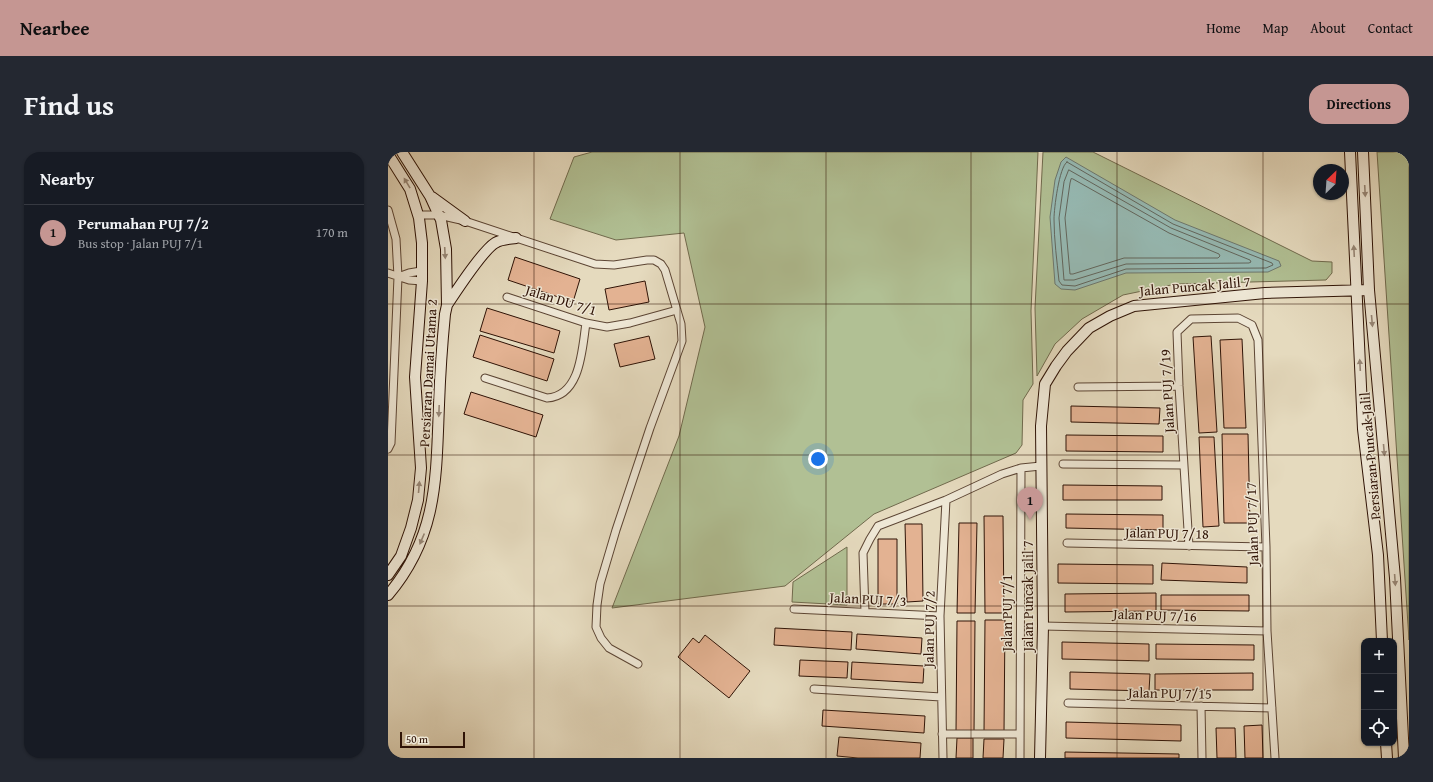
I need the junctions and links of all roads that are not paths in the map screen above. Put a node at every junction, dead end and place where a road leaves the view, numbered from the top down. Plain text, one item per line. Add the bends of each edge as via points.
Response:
1 (402, 152) edge
2 (1350, 152) edge
3 (1363, 152) edge
4 (388, 154) edge
5 (430, 196) junction
6 (388, 210) edge
7 (439, 215) junction
8 (419, 216) junction
9 (465, 221) junction
10 (516, 238) junction
11 (388, 273) edge
12 (421, 276) junction
13 (398, 277) junction
14 (1356, 290) junction
15 (1369, 290) junction
16 (507, 297) dead end
17 (447, 305) junction
18 (677, 310) junction
19 (586, 323) junction
20 (1258, 340) joint
21 (390, 368) edge
22 (485, 378) dead end
23 (1179, 386) junction
24 (1078, 387) dead end
25 (388, 448) edge
26 (1063, 464) dead end
27 (1183, 465) junction
28 (1041, 466) junction
29 (1021, 468) junction
30 (946, 500) junction
31 (1067, 543) dead end
32 (1189, 546) junction
33 (1266, 547) junction
34 (388, 575) edge
35 (388, 595) edge
36 (794, 609) dead end
37 (865, 612) junction
38 (940, 616) junction
39 (1043, 626) junction
40 (1267, 631) junction
41 (1382, 638) edge
42 (638, 664) dead end
43 (814, 689) dead end
44 (941, 697) junction
45 (1068, 703) dead end
46 (1201, 706) junction
47 (1272, 708) junction
48 (942, 734) junction
49 (1020, 734) junction
50 (1386, 746) edge
51 (943, 758) edge
52 (1020, 758) edge
53 (1040, 758) edge
54 (1202, 758) edge
55 (1275, 758) edge
56 (1387, 758) edge
57 (1404, 758) edge

1 - 5 street, Persiaran Damai Utama 2
14 -> 2 street, Persiaran Puncak Jalil
3 -> 15 street, Persiaran Puncak Jalil
8 -> 4 street, Persiaran Damai Utama 2 via 410,189
5 - 7 street, Persiaran Damai Utama 2
5 - 9 street
6 - 13 street via 396,238
7 - 8 street
7 - 9 street
7 -> 17 street, Persiaran Damai Utama 2 via 446,249
8 - 12 street, Persiaran Damai Utama 2 via 422,243
9 - 10 street
10 - 17 street via 495,243 486,251
10 - 18 street via 595,264 658,261 664,270
11 - 13 street
12 - 13 street via 409,280
34 -> 12 street, Persiaran Damai Utama 2 via 401,556 418,500 421,468 415,377
13 - 21 street
14 - 15 street, Jalan Puncak Jalil 7
14 - 28 street, Jalan Puncak Jalil 7 via 1265,293 1134,306 1110,316 1089,328 1067,350 1046,384 1041,426
41 -> 14 street, Persiaran Puncak Jalil via 1378,555 1363,429
15 -> 57 street, Persiaran Puncak Jalil via 1395,578
16 - 19 street, Jalan DU 7/1
17 -> 35 street, Persiaran Damai Utama 2 via 440,379 437,460 431,511 405,573
18 - 19 street, Jalan DU 7/1 via 607,327
18 - 42 street via 682,341 616,530 600,584 597,605 596,627 601,638 609,648
19 - 22 street via 580,366 570,386 563,393 555,397 541,396
20 - 23 street, Jalan PUJ 7/19 via 1252,325 1238,318 1191,319 1177,332
20 - 33 street, Jalan PUJ 7/17
21 - 25 street
23 - 24 street
23 - 27 street, Jalan PUJ 7/19
26 - 27 street
27 - 32 street, Jalan PUJ 7/19
28 - 29 street
28 - 39 street, Jalan Puncak Jalil 7
29 - 30 street
29 - 49 street, Jalan PUJ 7/1
30 - 37 street via 878,526 863,552
30 - 38 street, Jalan PUJ 7/2
31 - 32 street, Jalan PUJ 7/18
32 - 33 street, Jalan PUJ 7/18
33 - 40 street, Jalan PUJ 7/17
36 - 37 street, Jalan PUJ 7/3
37 - 38 street, Jalan PUJ 7/3
38 - 44 street, Jalan PUJ 7/2
39 - 40 street, Jalan PUJ 7/16
39 - 53 street, Jalan Puncak Jalil 7
40 - 47 street, Jalan PUJ 7/17
43 - 44 street
44 - 48 street, Jalan PUJ 7/2
45 - 46 street, Jalan PUJ 7/15
46 - 47 street, Jalan PUJ 7/15
46 - 54 street
47 - 55 street, Jalan PUJ 7/17
48 - 49 street
48 - 51 street, Jalan PUJ 7/2
49 - 52 street, Jalan PUJ 7/1
50 - 56 street

